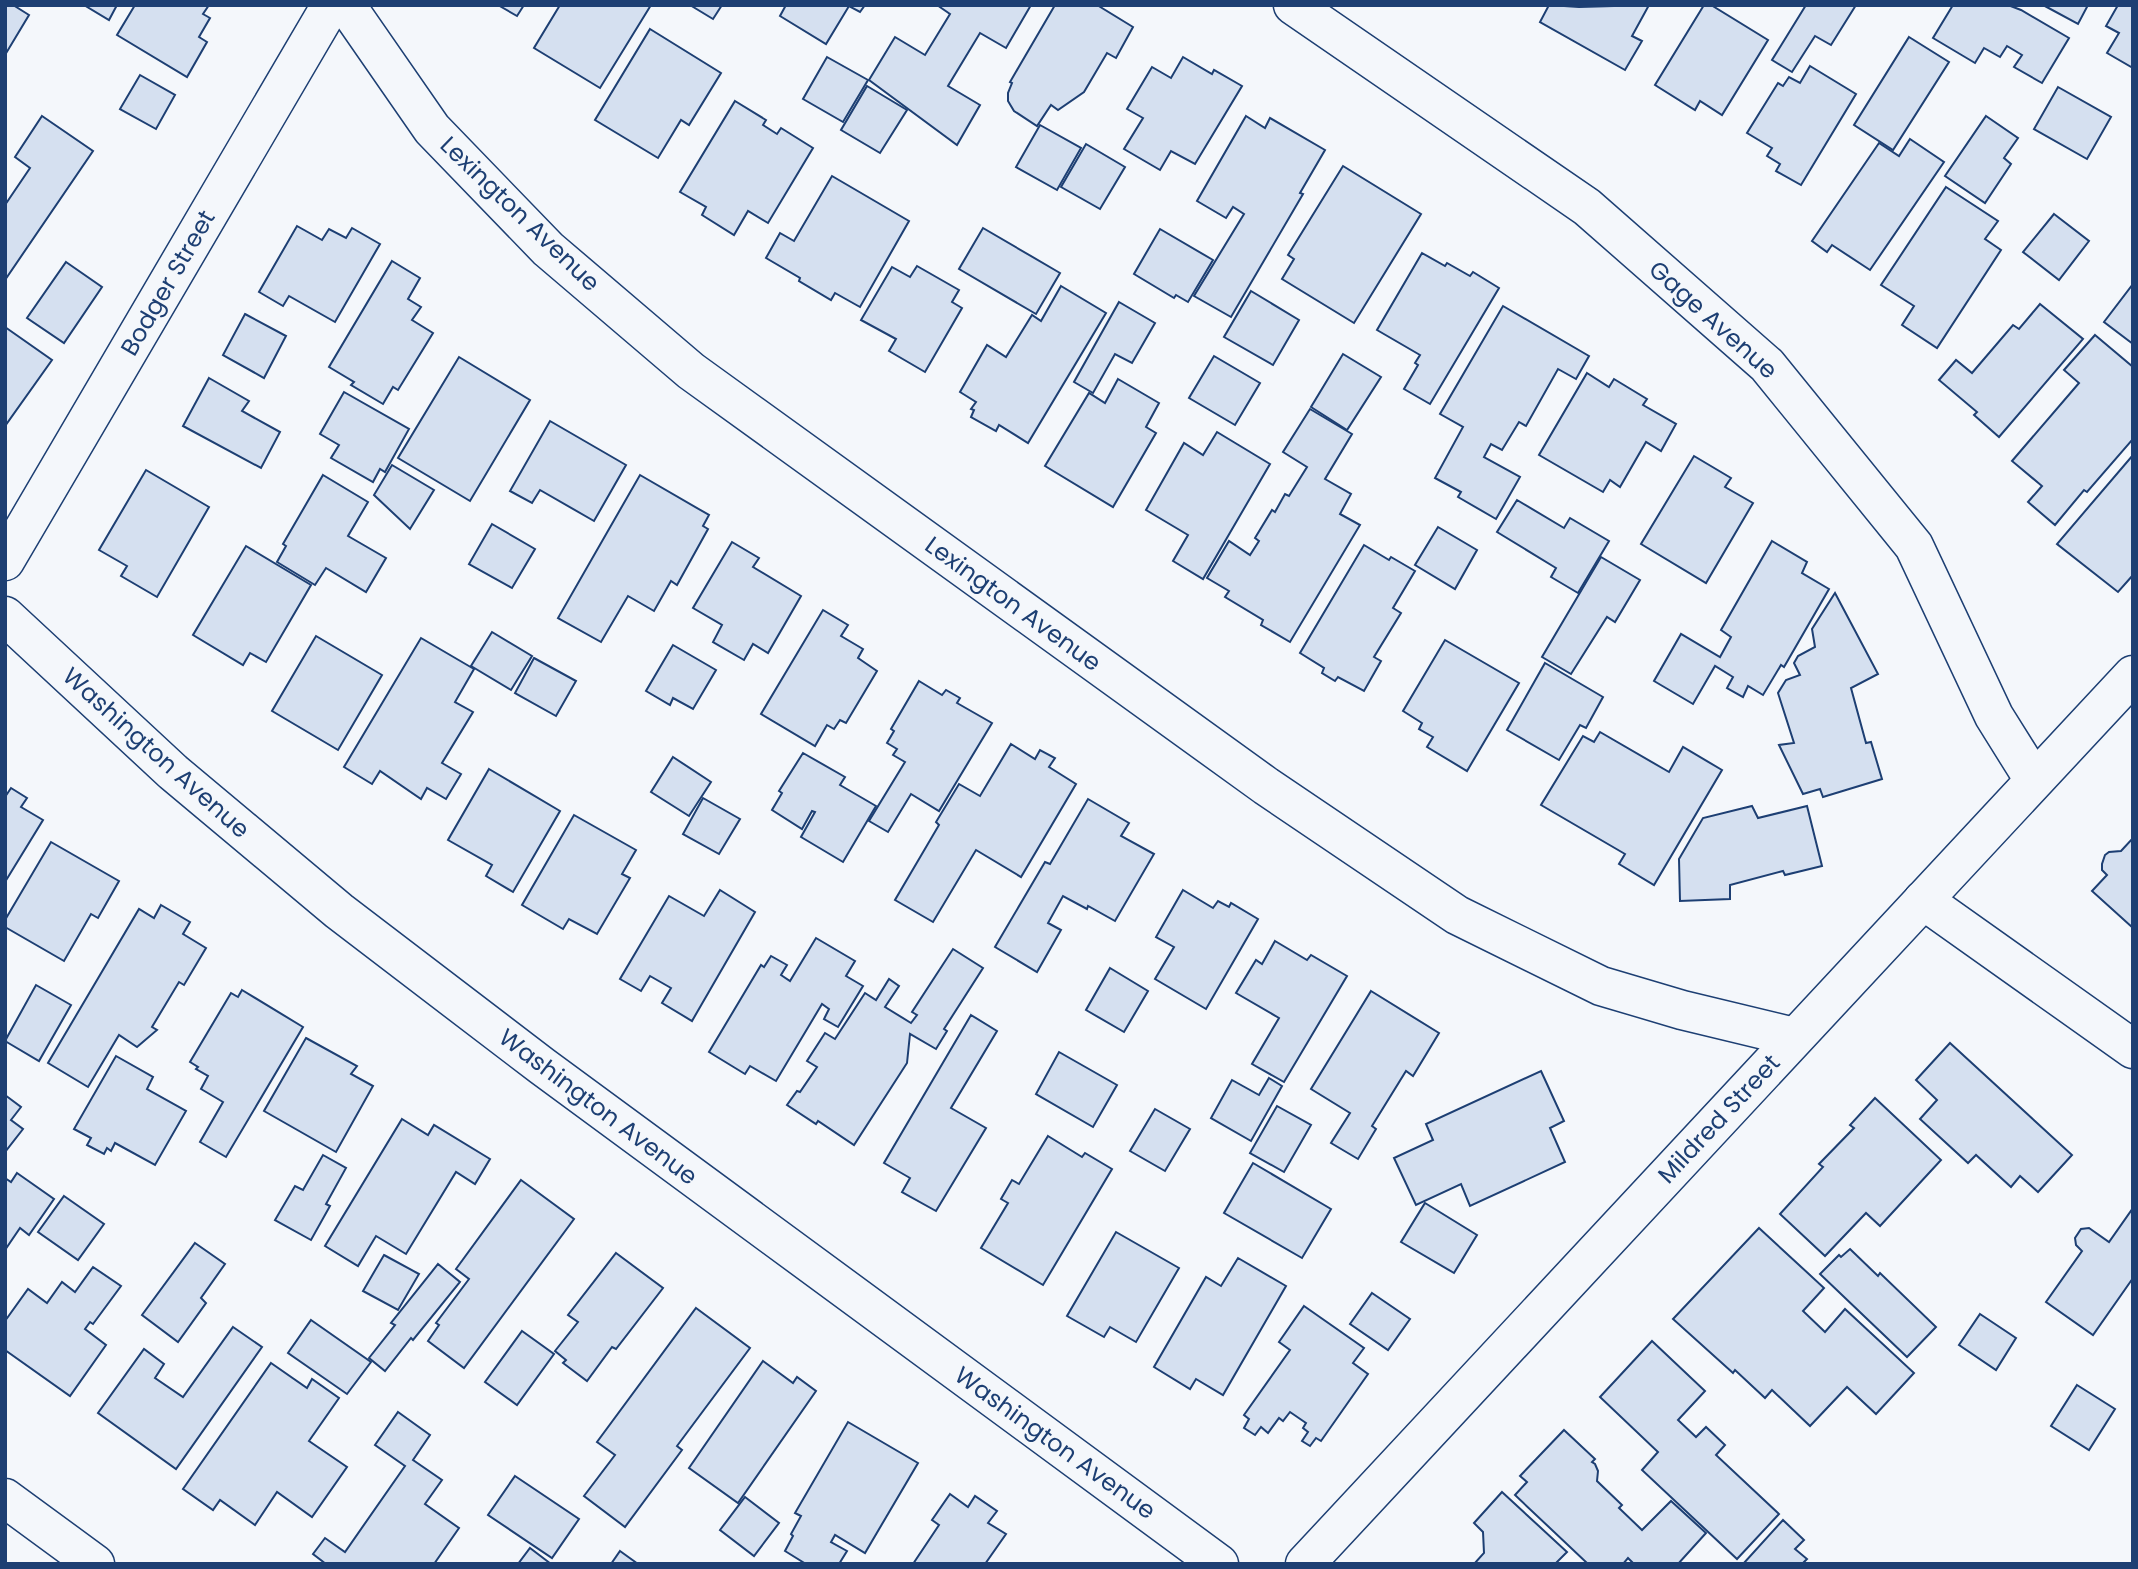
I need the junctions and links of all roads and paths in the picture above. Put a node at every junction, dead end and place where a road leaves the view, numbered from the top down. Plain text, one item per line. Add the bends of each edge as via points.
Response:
1 (331, 5) edge
2 (346, 5) edge
3 (1293, 5) edge
4 (5, 561) edge
5 (5, 616) edge
6 (2133, 675) edge
7 (2034, 780) junction
8 (1923, 900) junction
9 (1794, 1037) junction
10 (2133, 1049) edge
11 (5, 1498) edge
12 (95, 1564) edge
13 (1219, 1564) edge
14 (1305, 1564) edge

1 - 4 street, Bodger Street
2 - 9 street, Lexington Avenue via 432,129 548,249 660,345 1266,786 1457,915 1601,986
3 - 7 street, Gage Avenue via 1587,207 1767,365 1914,546 1994,716
5 - 13 street, Washington Avenue via 173,772 339,911 542,1066
6 - 7 street, Mildred Street
7 - 8 street, Mildred Street
8 - 9 street, Mildred Street
8 - 10 street
9 - 14 street, Mildred Street
11 - 12 street

